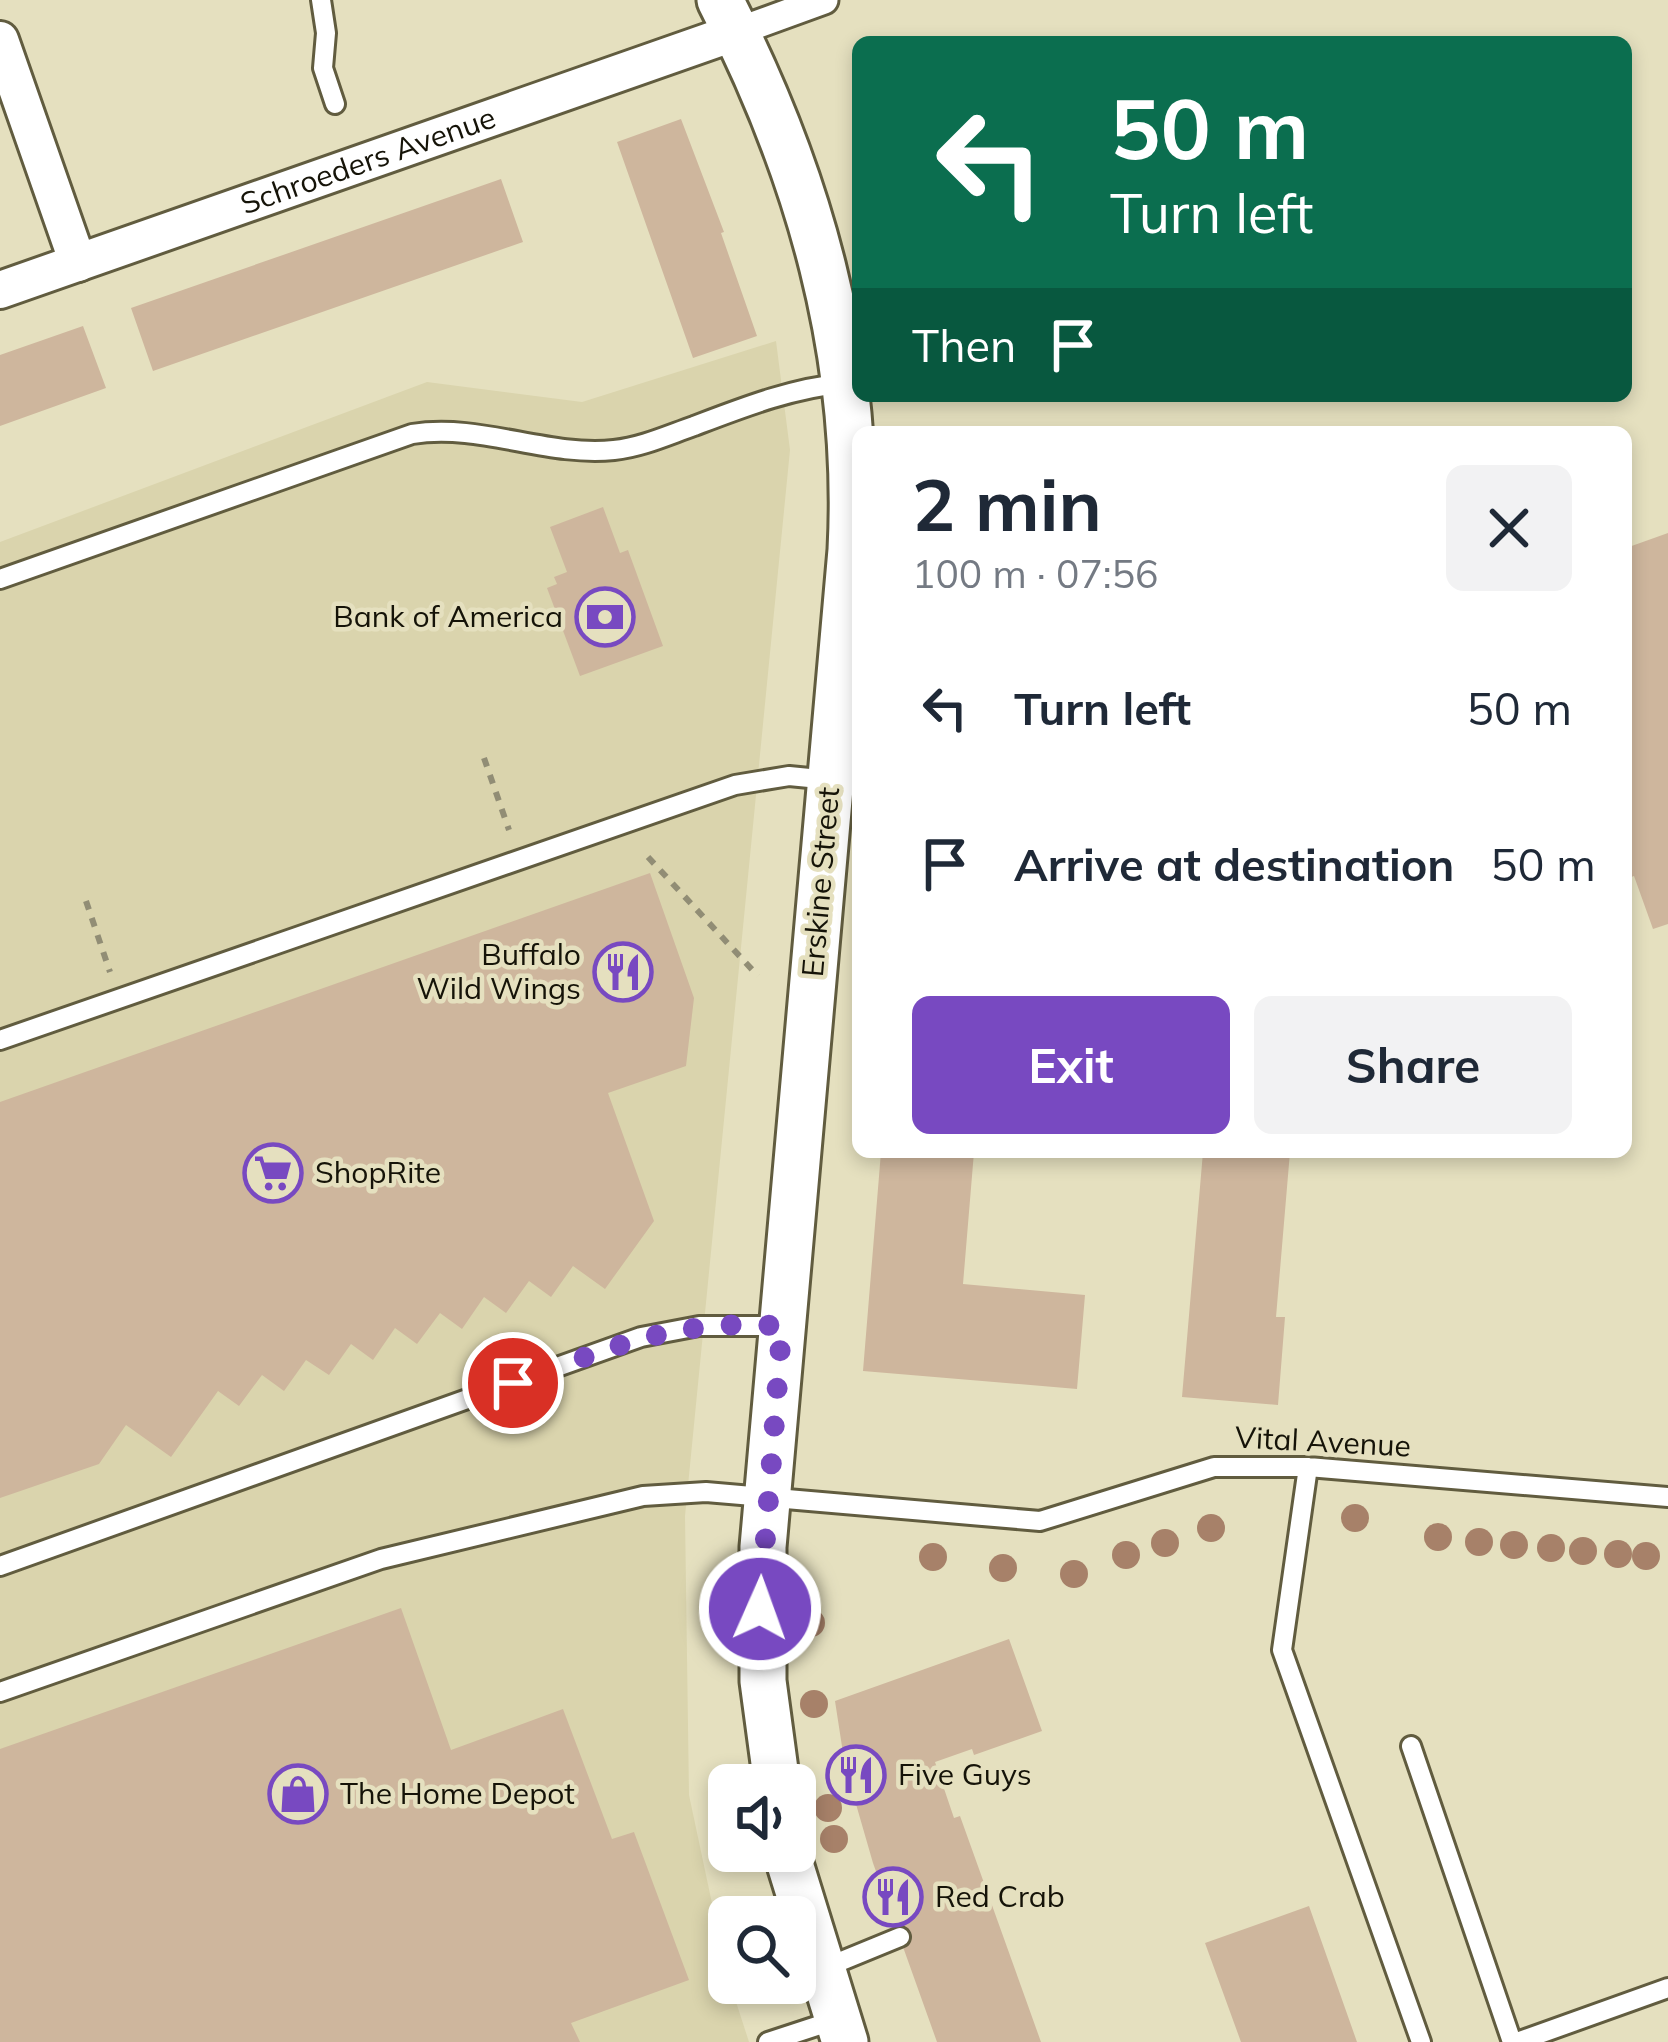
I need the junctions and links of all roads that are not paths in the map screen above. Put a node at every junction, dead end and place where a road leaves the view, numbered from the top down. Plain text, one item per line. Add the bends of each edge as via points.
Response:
1 (321, 0) edge
2 (824, 0) edge
3 (728, 16) edge
4 (0, 40) edge
5 (334, 104) dead end
6 (78, 263) junction
7 (0, 290) edge
8 (847, 382) junction
9 (852, 488) edge
10 (852, 521) edge
11 (0, 579) edge
12 (830, 780) junction
13 (0, 1040) edge
14 (782, 1326) junction
15 (1308, 1467) junction
16 (767, 1496) junction
17 (1668, 1497) edge
18 (0, 1566) edge
19 (0, 1692) edge
20 (1411, 1746) dead end
21 (775, 1764) edge
22 (793, 1872) edge
23 (900, 1937) dead end
24 (822, 1969) junction
25 (1668, 1988) edge
26 (841, 2031) edge
27 (768, 2042) edge
28 (1421, 2042) edge
29 (1515, 2042) edge

1 - 5 lane via 323,68
2 - 3 street
3 - 6 street, Schroeders Avenue
3 - 8 street, Erskine Street via 803,194
4 - 6 street
6 - 7 street, Schroeders Avenue
8 - 9 street, Erskine Street
8 - 11 lane via 788,392 613,450 450,430 412,434
10 - 12 street, Erskine Street
12 - 13 lane via 789,776 735,785
12 - 14 street, Erskine Street
14 - 16 street, Erskine Street
14 - 18 lane via 725,1324 641,1337
15 - 16 lane, Vital Avenue via 1214,1467 1040,1521
15 - 17 lane, Vital Avenue
15 - 28 lane via 1282,1650
16 - 19 lane, Vital Avenue via 628,1499 381,1559
16 - 21 street, Erskine Street via 762,1645
20 - 29 lane
22 - 24 street
23 - 24 lane
24 - 26 street
25 - 29 lane
26 - 27 lane

